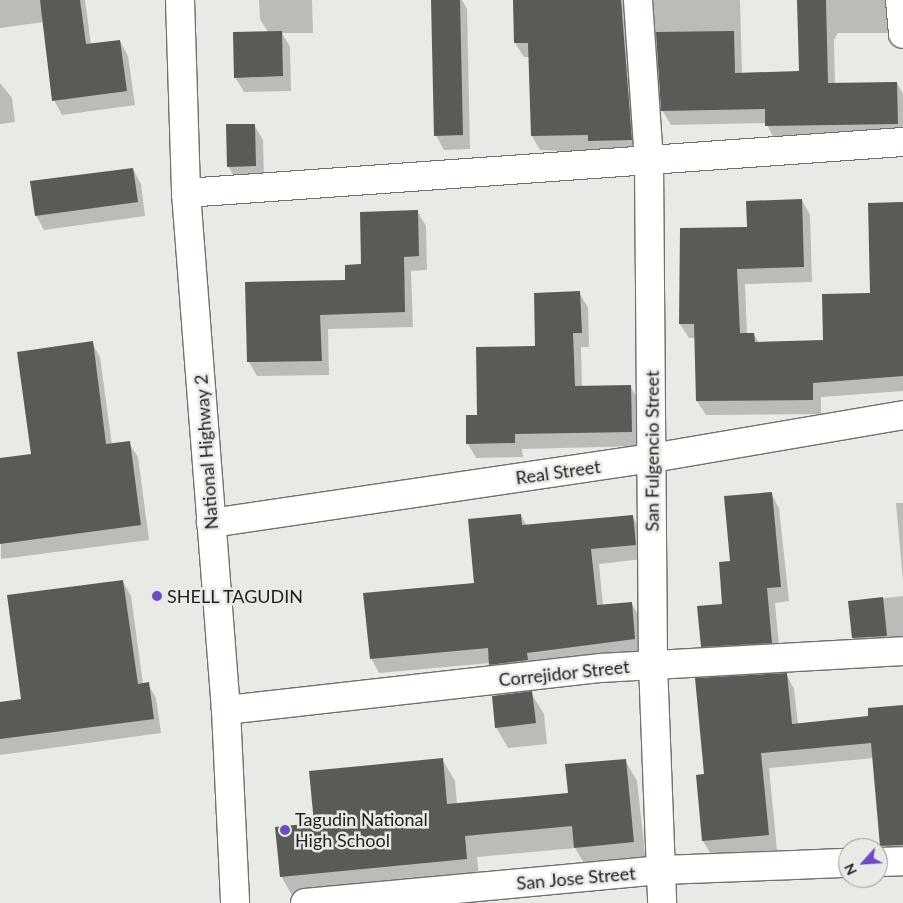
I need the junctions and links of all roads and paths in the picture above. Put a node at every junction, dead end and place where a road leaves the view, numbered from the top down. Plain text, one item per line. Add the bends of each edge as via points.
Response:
1 (180, 0) edge
2 (638, 0) edge
3 (900, 0) edge
4 (903, 34) edge
5 (903, 142) edge
6 (648, 162) junction
7 (186, 193) junction
8 (903, 415) edge
9 (652, 458) junction
10 (211, 523) junction
11 (903, 651) edge
12 (653, 664) junction
13 (226, 710) junction
14 (903, 861) edge
15 (888, 862) edge
16 (838, 863) edge
17 (662, 870) junction
18 (235, 903) edge
19 (305, 903) edge
20 (662, 903) edge

1 - 7 main road, National Highway 2
2 - 6 main road, San Fulgencio Street
3 - 4 main road
5 - 6 main road
6 - 7 main road
6 - 9 main road, San Fulgencio Street
7 - 10 main road, National Highway 2
8 - 9 main road, Real Street
9 - 10 main road, Real Street
9 - 12 main road, San Fulgencio Street
10 - 13 main road, National Highway 2
11 - 12 main road, Correjidor Street
12 - 13 main road, Correjidor Street
12 - 17 main road, San Fulgencio Street
13 - 18 main road, National Highway 2
14 - 15 main road
16 - 17 main road, San Jose Street
17 - 19 main road, San Jose Street
17 - 20 main road, San Fulgencio Street

